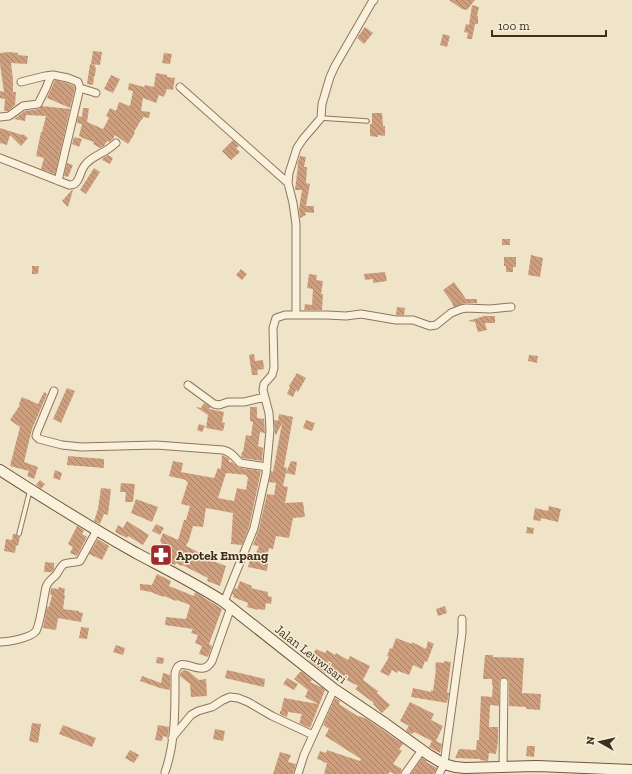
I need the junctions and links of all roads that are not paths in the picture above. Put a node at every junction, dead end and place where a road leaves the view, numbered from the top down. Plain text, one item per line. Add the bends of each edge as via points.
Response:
1 (374, 0) edge
2 (53, 75) junction
3 (20, 82) dead end
4 (180, 87) dead end
5 (80, 88) junction
6 (96, 93) dead end
7 (0, 117) edge
8 (321, 118) junction
9 (367, 121) dead end
10 (116, 144) dead end
11 (0, 158) edge
12 (58, 181) junction
13 (288, 183) junction
14 (510, 307) dead end
15 (296, 315) junction
16 (188, 385) dead end
17 (54, 391) dead end
18 (265, 397) junction
19 (267, 467) junction
20 (0, 470) edge
21 (30, 489) junction
22 (97, 530) junction
23 (19, 534) dead end
24 (228, 605) junction
25 (462, 619) dead end
26 (0, 642) edge
27 (504, 682) dead end
28 (334, 689) junction
29 (313, 735) junction
30 (172, 738) junction
31 (422, 750) junction
32 (444, 764) junction
33 (503, 767) junction
34 (632, 770) edge
35 (165, 772) dead end
36 (298, 774) edge
37 (405, 774) edge
38 (439, 774) edge

1 - 8 street via 330,77 322,104
2 - 3 street
2 - 5 street via 78,82
2 - 7 street via 38,104 23,106 9,116
4 - 13 street
5 - 6 street
5 - 12 street
8 - 9 lane
8 - 13 street via 297,148
10 - 12 street via 85,164 74,186
11 - 12 street
13 - 15 street via 296,224
14 - 15 street via 490,310 461,309 451,313 436,325 430,326 413,320 361,314
15 - 18 street via 276,318 273,328 274,368 272,375 264,384
16 - 18 street via 218,405
17 - 19 street via 36,432 39,440 82,447 156,445 223,450 232,453 240,463
18 - 19 street via 270,430
19 - 24 street via 254,528
20 - 21 main road, Jalan Leuwisari
21 - 22 main road, Jalan Leuwisari
21 - 23 lane
22 - 24 main road, Jalan Leuwisari
22 - 26 street via 80,561 66,563 48,582 35,632 20,639
24 - 28 main road, Jalan Leuwisari
24 - 30 street via 209,666 200,668 182,664 177,667
25 - 32 street
27 - 33 street
28 - 29 street
28 - 31 main road, Jalan Leuwisari
29 - 30 street via 248,702 230,697 191,715
29 - 36 street
30 - 35 street
31 - 32 main road, Jalan Leuwisari
31 - 37 street
32 - 33 main road, Jalan Leuwisari via 460,768
32 - 38 street
33 - 34 main road, Jalan Leuwisari

